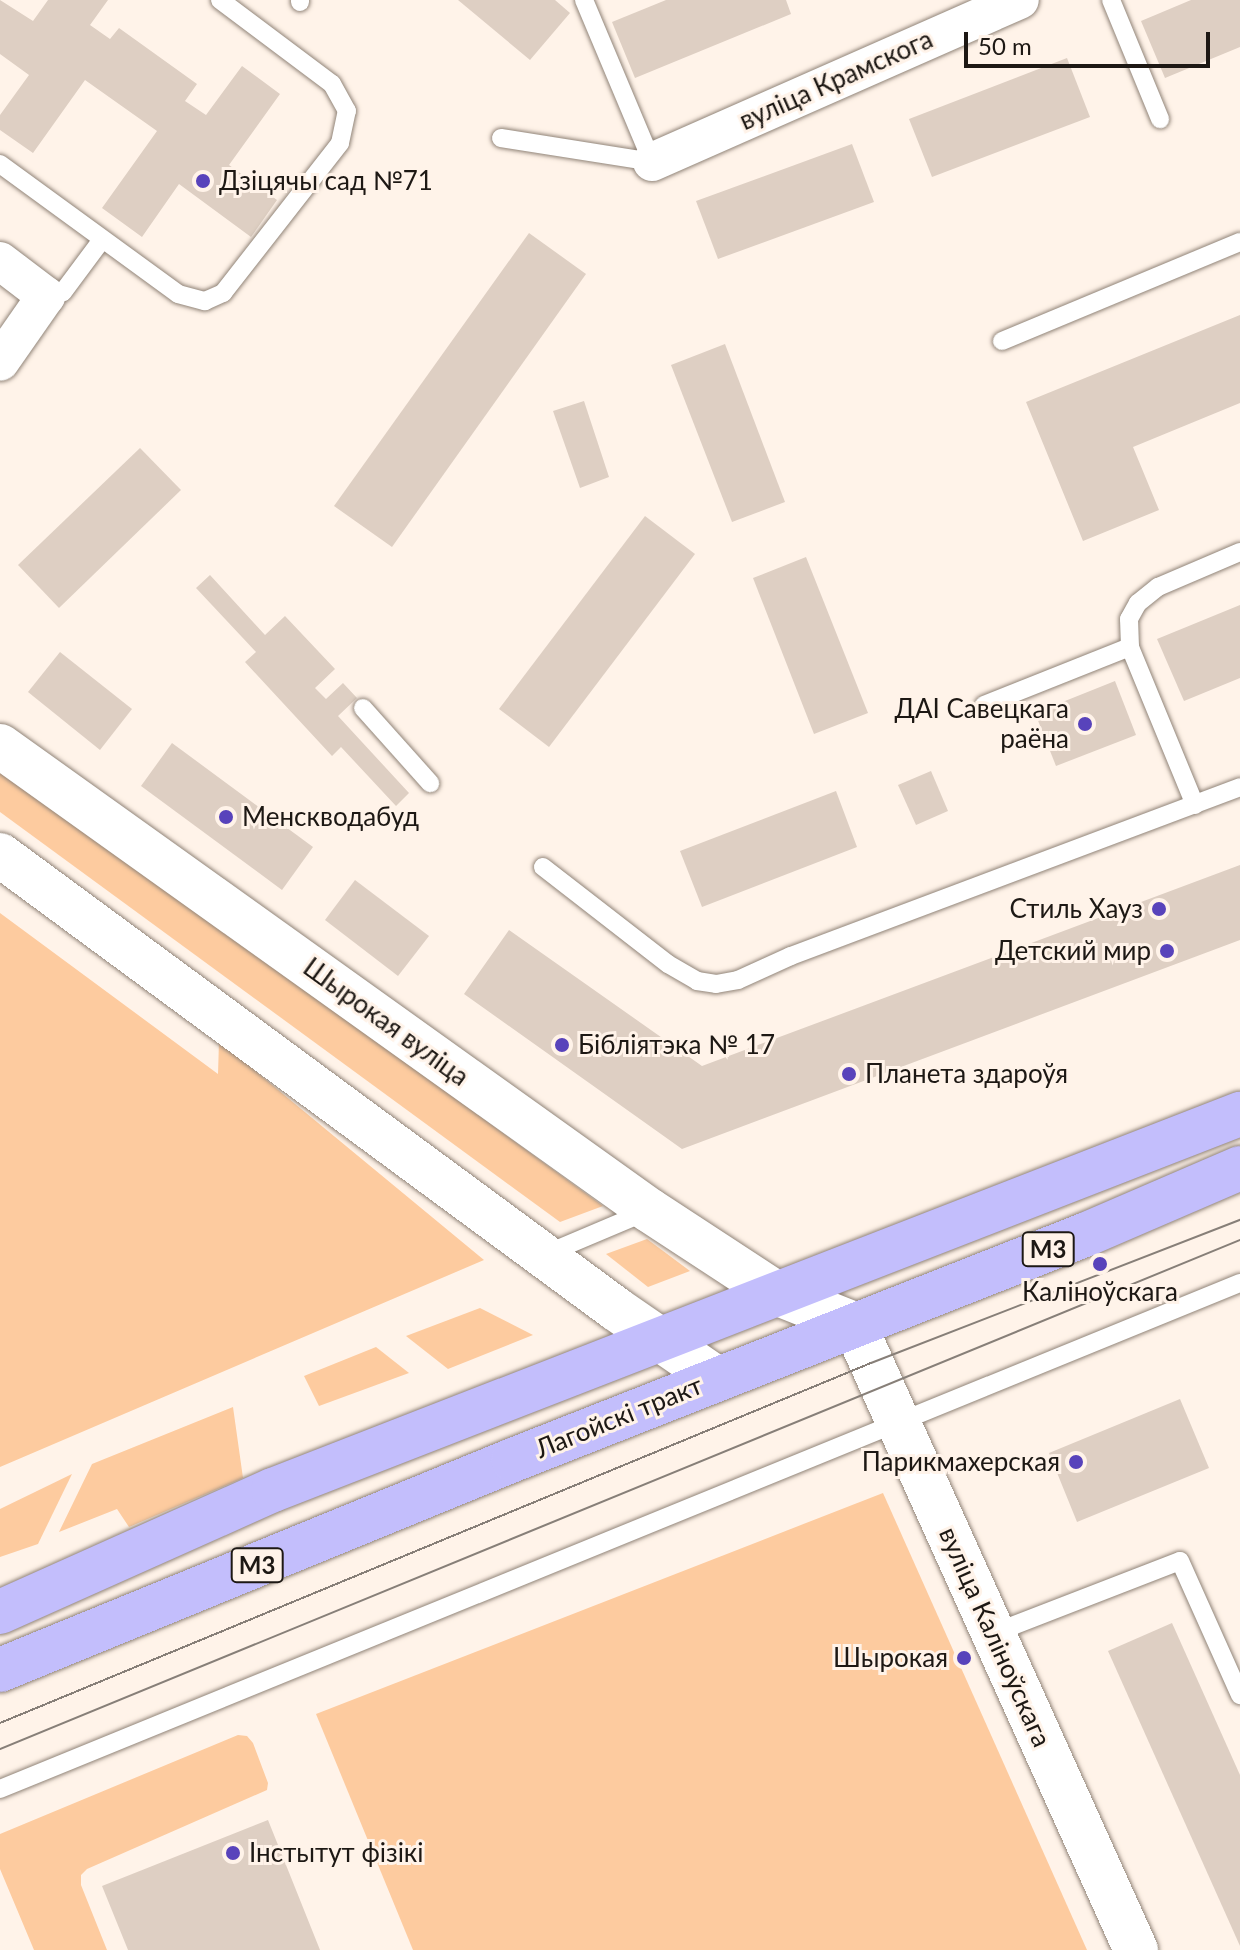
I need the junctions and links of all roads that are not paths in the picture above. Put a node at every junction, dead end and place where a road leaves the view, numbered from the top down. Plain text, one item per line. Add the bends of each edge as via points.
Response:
1 (220, 0) edge
2 (584, 0) edge
3 (1020, 0) edge
4 (1111, 0) edge
5 (1160, 119) dead end
6 (501, 138) dead end
7 (652, 162) junction
8 (0, 164) edge
9 (101, 241) junction
10 (1240, 242) edge
11 (0, 261) edge
12 (46, 296) junction
13 (1002, 341) dead end
14 (0, 362) edge
15 (1240, 552) edge
16 (1130, 647) junction
17 (984, 705) dead end
18 (363, 708) dead end
19 (0, 746) edge
20 (430, 783) dead end
21 (1240, 787) edge
22 (1195, 805) junction
23 (0, 855) edge
24 (543, 867) dead end
25 (1240, 1114) edge
26 (1240, 1168) edge
27 (649, 1210) junction
28 (544, 1255) junction
29 (1240, 1283) edge
30 (776, 1293) junction
31 (616, 1309) junction
32 (854, 1324) junction
33 (659, 1339) junction
34 (601, 1362) junction
35 (716, 1378) junction
36 (898, 1423) junction
37 (0, 1612) edge
38 (994, 1633) junction
39 (1234, 1666) edge
40 (0, 1670) edge
41 (1240, 1695) edge
42 (0, 1789) edge
43 (1136, 1950) edge

1 - 9 lane via 332,84 347,111 340,143 223,293 205,301 178,294
2 - 7 lane
3 - 7 street, вуліца Крамскога
4 - 5 lane
6 - 7 lane
8 - 9 lane
9 - 12 lane via 63,292
10 - 13 lane
11 - 12 street
12 - 14 street
15 - 16 lane via 1148,595 1129,619
16 - 17 lane
16 - 22 lane
18 - 20 lane
19 - 27 main road, Шырокая вуліца
21 - 22 lane
22 - 24 lane via 716,984 697,981 668,964
23 - 28 main road
25 - 30 main road, М3
26 - 32 main road, Лагойскі тракт / М3
27 - 28 lane
27 - 30 main road, Шырокая вуліца
28 - 31 main road
29 - 36 lane
30 - 32 main road, Шырокая вуліца
30 - 33 main road, М3
31 - 33 main road
31 - 34 main road via 623,1333
32 - 35 main road, Лагойскі тракт / М3
32 - 36 main road, вуліца Каліноўскага
33 - 34 main road, М3
33 - 35 main road
34 - 37 main road, М3 via 273,1490
35 - 40 main road, Лагойскі тракт / М3
36 - 38 main road, вуліца Каліноўскага
36 - 42 lane
38 - 39 lane via 1180,1561
38 - 43 main road, вуліца Каліноўскага
39 - 41 lane

